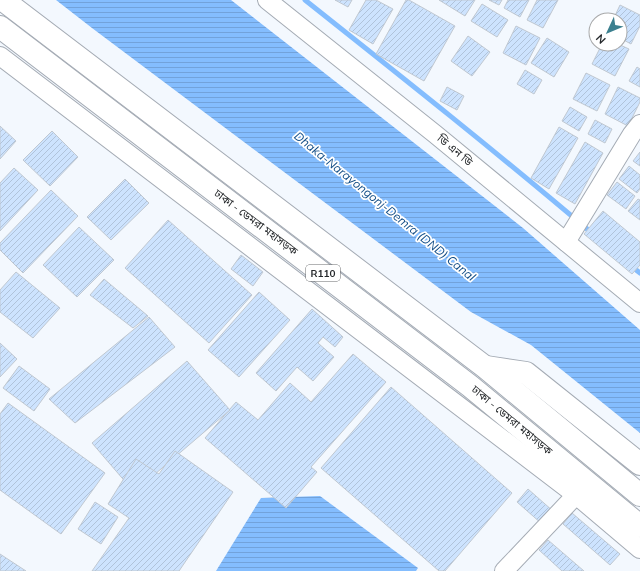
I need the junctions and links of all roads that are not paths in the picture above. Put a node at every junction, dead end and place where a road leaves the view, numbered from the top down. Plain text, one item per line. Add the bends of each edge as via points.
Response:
1 (3, 0) edge
2 (267, 0) edge
3 (0, 27) edge
4 (0, 56) edge
5 (640, 124) edge
6 (566, 242) junction
7 (640, 303) edge
8 (485, 366) junction
9 (640, 464) edge
10 (576, 495) junction
11 (640, 495) edge
12 (640, 526) edge
13 (640, 549) edge
14 (504, 571) edge

1 - 8 main road, ঢাকা - ডেমরা মহাসড়ক / R110
2 - 6 street, ডি এন ডি
3 - 12 main road, ঢাকা - ডেমরা মহাসড়ক / R110 via 470,386
4 - 10 street
5 - 6 street
6 - 7 street, ডি এন ডি
8 - 9 main road via 526,373
8 - 11 main road, ঢাকা - ডেমরা মহাসড়ক / R110
10 - 13 street
10 - 14 street

